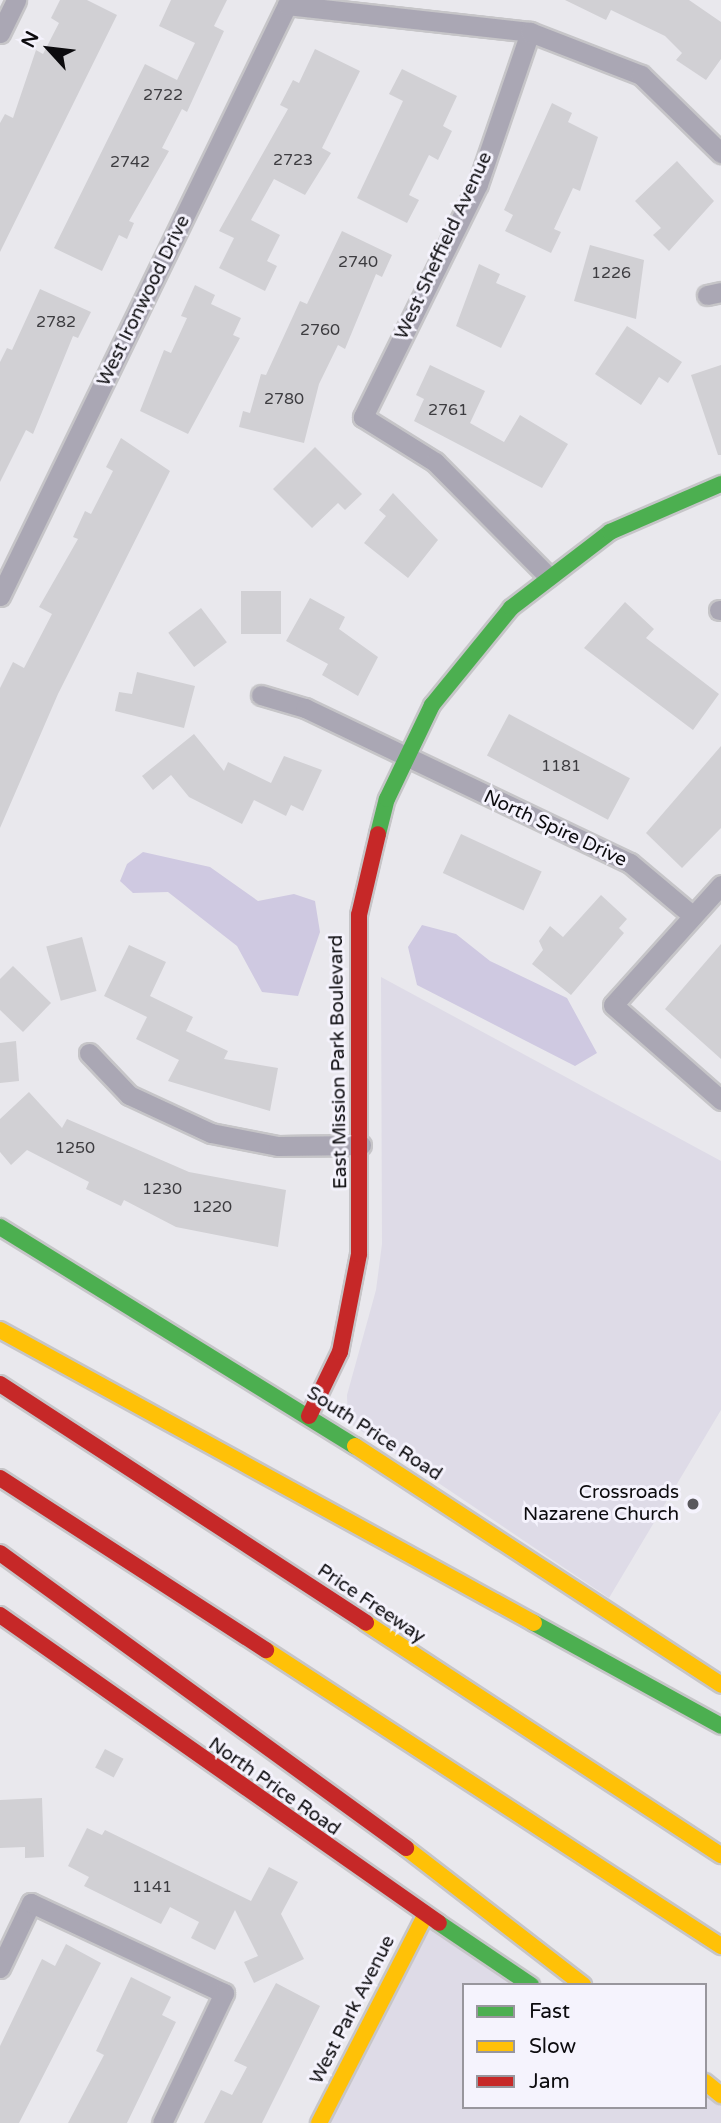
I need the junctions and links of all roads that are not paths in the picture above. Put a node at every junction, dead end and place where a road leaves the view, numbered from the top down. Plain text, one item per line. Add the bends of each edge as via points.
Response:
1 (16, 0) edge
2 (530, 32) junction
3 (0, 33) edge
4 (721, 153) edge
5 (721, 484) edge
6 (548, 576) junction
7 (0, 596) edge
8 (261, 695) dead end
9 (405, 760) junction
10 (721, 884) edge
11 (693, 916) junction
12 (89, 1053) dead end
13 (721, 1100) edge
14 (361, 1145) junction
15 (0, 1227) edge
16 (0, 1330) edge
17 (0, 1384) edge
18 (309, 1416) junction
19 (0, 1478) edge
20 (0, 1553) edge
21 (0, 1615) edge
22 (721, 1685) edge
23 (721, 1726) edge
24 (721, 1855) edge
25 (425, 1916) junction
26 (721, 1946) edge
27 (0, 1968) edge
28 (528, 1983) edge
29 (580, 1983) edge
30 (707, 2084) edge
31 (721, 2095) edge
32 (162, 2123) edge
33 (319, 2123) edge

1 - 3 street
2 - 4 street via 641,75
2 - 6 street, West Sheffield Avenue via 478,184 363,417 435,462
2 - 7 street, West Ironwood Drive via 287,5
5 - 6 main road, East Mission Park Boulevard via 629,521
6 - 9 main road, East Mission Park Boulevard via 456,671
8 - 9 street, North Spire Drive via 305,708
9 - 11 street, North Spire Drive via 630,863
9 - 14 main road, East Mission Park Boulevard via 387,799 359,915
10 - 11 street
11 - 13 street via 613,1005
12 - 14 street via 129,1095 211,1132 278,1146
14 - 18 main road, East Mission Park Boulevard via 359,1254 350,1309 335,1368
15 - 18 main road, South Price Road
16 - 23 main road
17 - 24 main road, Price Freeway
18 - 22 main road, South Price Road
19 - 26 main road
20 - 29 main road via 428,1864
21 - 25 main road, North Price Road
25 - 28 main road, North Price Road
25 - 33 main road, West Park Avenue
27 - 32 street via 31,1903 224,1993
30 - 31 main road

